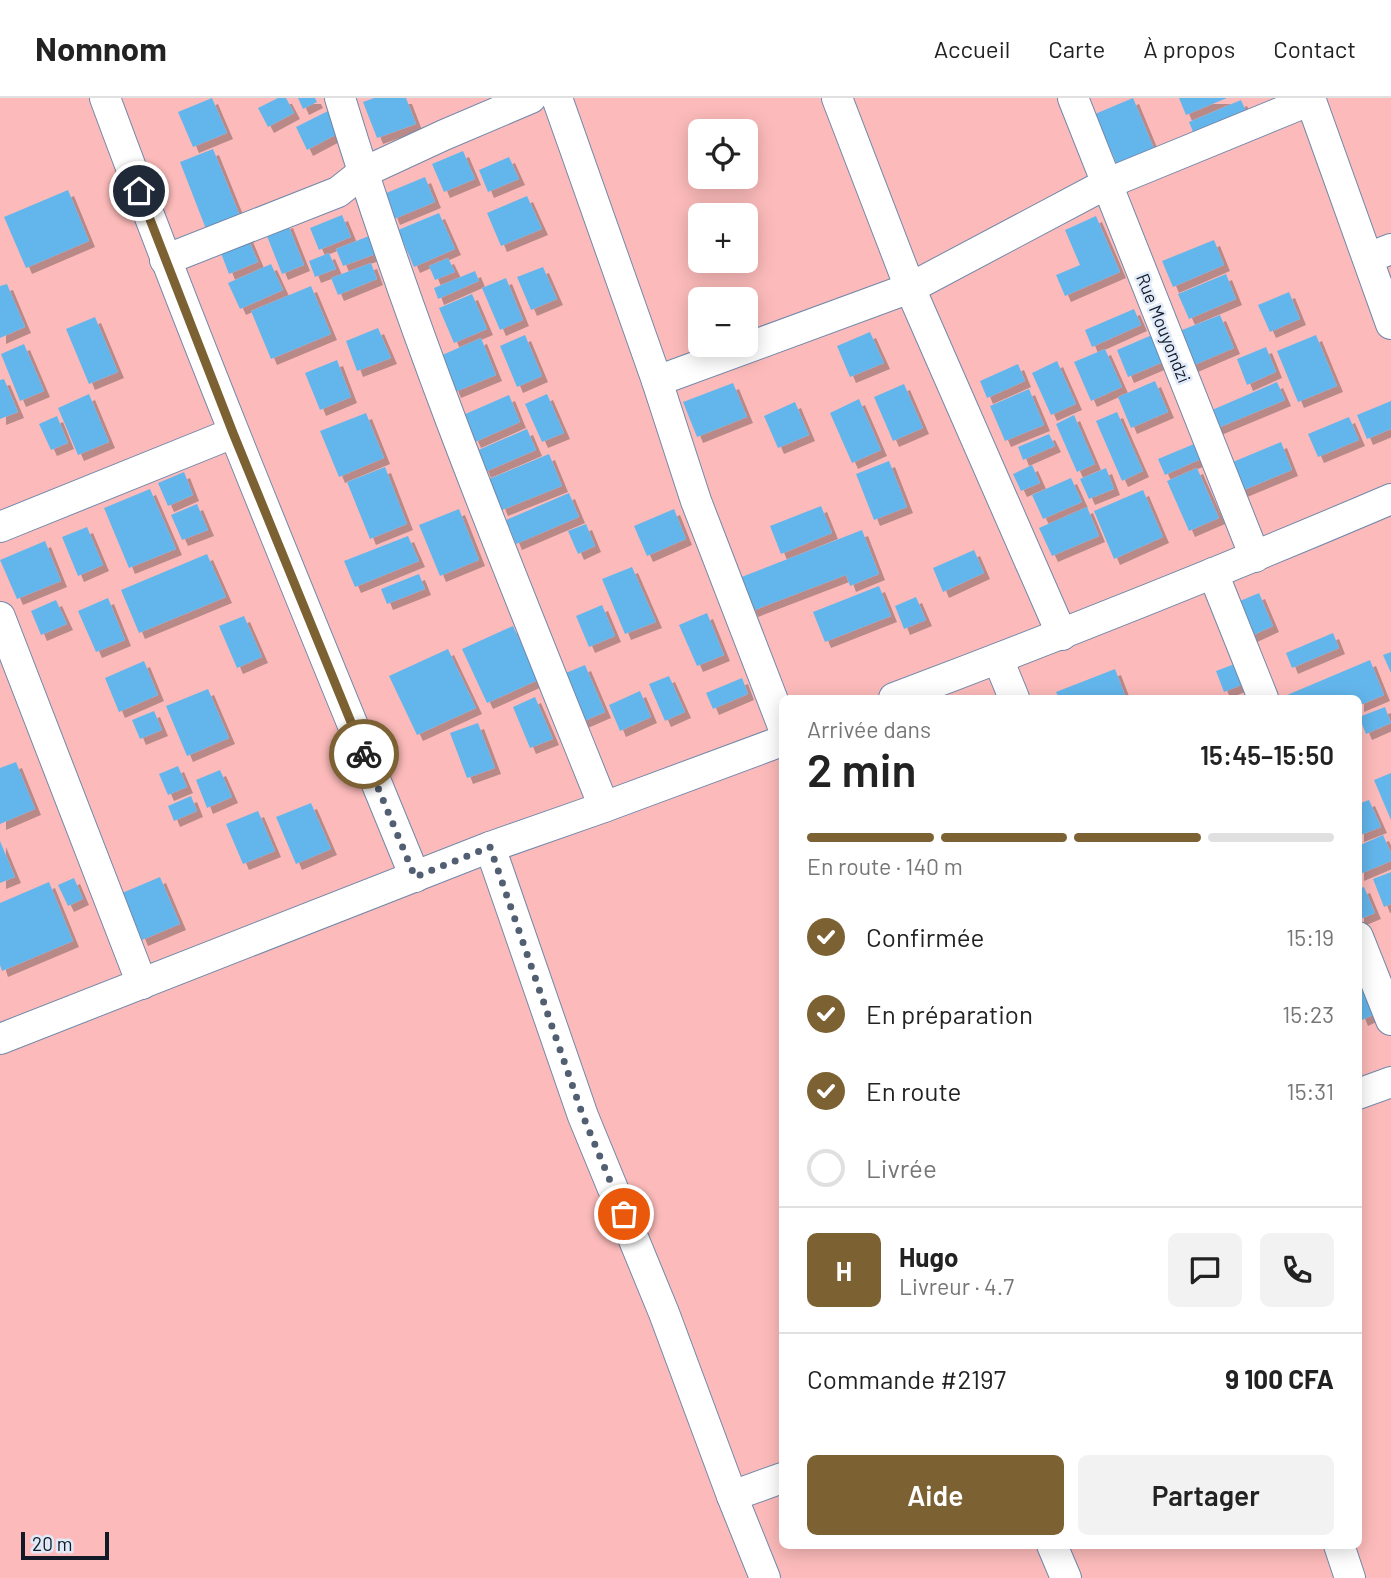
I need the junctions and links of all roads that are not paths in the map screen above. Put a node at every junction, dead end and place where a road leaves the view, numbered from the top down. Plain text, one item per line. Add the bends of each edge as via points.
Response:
1 (105, 98) edge
2 (340, 98) edge
3 (531, 98) edge
4 (557, 98) edge
5 (838, 98) edge
6 (1073, 98) edge
7 (1310, 99) edge
8 (362, 173) junction
9 (1106, 184) junction
10 (1379, 254) edge
11 (165, 260) junction
12 (910, 288) junction
13 (1391, 324) edge
14 (657, 381) junction
15 (233, 433) junction
16 (1391, 499) edge
17 (0, 527) edge
18 (1255, 557) junction
19 (1213, 573) junction
20 (0, 617) edge
21 (1062, 635) junction
22 (998, 659) junction
23 (902, 695) edge
24 (1013, 695) edge
25 (1262, 695) edge
26 (779, 716) edge
27 (779, 742) edge
28 (604, 807) junction
29 (490, 847) junction
30 (415, 877) junction
31 (1362, 947) edge
32 (142, 984) junction
33 (1391, 1020) edge
34 (0, 1039) edge
35 (1391, 1082) edge
36 (1362, 1093) edge
37 (779, 1479) edge
38 (732, 1496) junction
39 (1054, 1549) edge
40 (1340, 1549) edge
41 (765, 1578) edge
42 (1066, 1578) edge
43 (1350, 1578) edge

1 - 11 street
2 - 8 street
3 - 8 street
4 - 14 street
5 - 12 street
6 - 9 street, Rue Mouyondzi
7 - 9 street
7 - 10 street
8 - 11 street via 338,192
8 - 28 street via 481,500
9 - 12 street
9 - 18 street, Rue Mouyondzi
10 - 13 street
11 - 15 street
12 - 14 street
12 - 21 street
14 - 26 street via 696,502
15 - 17 street
15 - 30 street
16 - 18 street
18 - 19 street
19 - 21 street
19 - 25 street
20 - 32 street
21 - 22 street
22 - 23 street
22 - 24 street
27 - 28 street
28 - 29 street
29 - 30 street
29 - 38 street via 583,1116 664,1312
30 - 32 street
31 - 33 street
32 - 34 street
35 - 36 street
37 - 38 street
38 - 41 street
39 - 42 street
40 - 43 street

